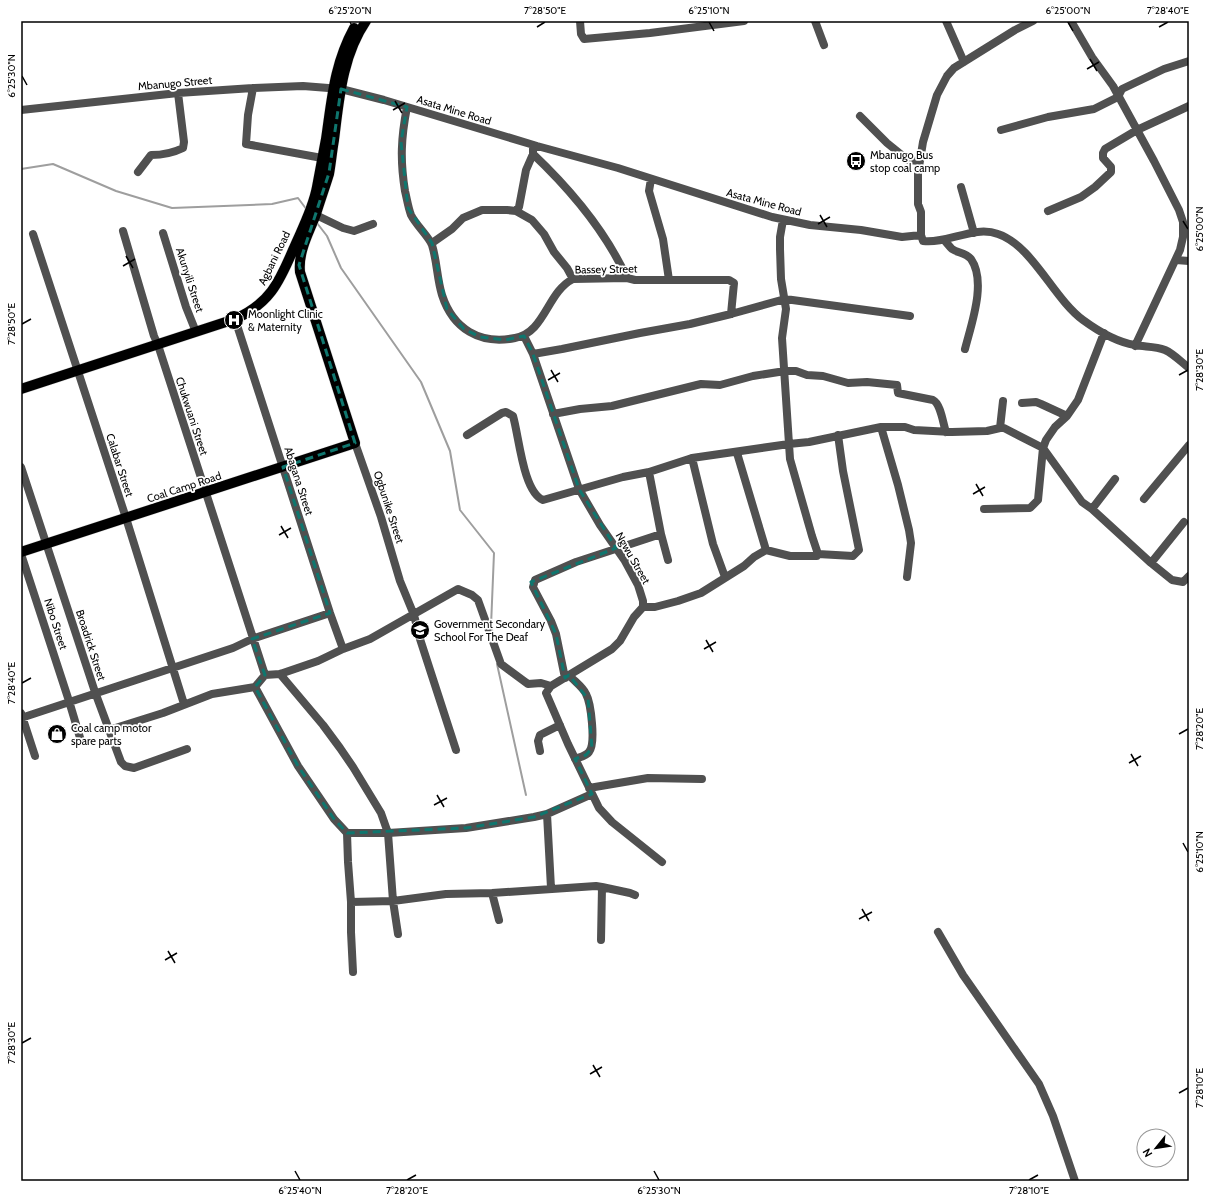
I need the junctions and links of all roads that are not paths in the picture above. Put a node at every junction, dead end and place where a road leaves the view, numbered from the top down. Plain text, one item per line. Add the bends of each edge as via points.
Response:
1 (358, 21) edge
2 (366, 21) edge
3 (580, 21) edge
4 (744, 21) edge
5 (815, 21) edge
6 (946, 21) edge
7 (1033, 21) edge
8 (1071, 21) edge
9 (722, 23) edge
10 (824, 45) dead end
11 (1189, 61) edge
12 (964, 62) junction
13 (253, 88) junction
14 (337, 89) junction
15 (178, 93) junction
16 (1118, 96) junction
17 (1189, 106) edge
18 (407, 107) junction
19 (21, 110) edge
20 (860, 116) dead end
21 (1001, 130) dead end
22 (1137, 130) junction
23 (533, 145) junction
24 (533, 154) junction
25 (322, 158) junction
26 (920, 161) junction
27 (138, 172) dead end
28 (651, 179) junction
29 (961, 187) dead end
30 (1048, 211) dead end
31 (516, 212) junction
32 (312, 216) junction
33 (783, 220) junction
34 (373, 224) dead end
35 (123, 231) dead end
36 (163, 233) dead end
37 (974, 233) junction
38 (33, 234) dead end
39 (921, 235) junction
40 (944, 240) junction
41 (432, 243) junction
42 (1176, 260) junction
43 (1189, 261) edge
44 (286, 266) junction
45 (300, 272) junction
46 (627, 278) junction
47 (573, 279) junction
48 (669, 280) junction
49 (785, 299) junction
50 (731, 314) junction
51 (910, 316) dead end
52 (234, 319) junction
53 (196, 332) junction
54 (1104, 333) junction
55 (524, 336) junction
56 (158, 345) junction
57 (1135, 346) junction
58 (965, 349) dead end
59 (533, 354) junction
60 (1189, 368) edge
61 (78, 371) junction
62 (785, 371) junction
63 (21, 389) edge
64 (1003, 401) dead end
65 (1022, 403) dead end
66 (553, 414) junction
67 (1067, 416) junction
68 (881, 427) junction
69 (1000, 428) junction
70 (946, 432) junction
71 (467, 435) dead end
72 (838, 436) junction
73 (355, 443) junction
74 (790, 444) junction
75 (1189, 445) edge
76 (1043, 448) junction
77 (737, 453) junction
78 (692, 458) junction
79 (21, 467) edge
80 (283, 467) junction
81 (649, 472) junction
82 (1115, 479) dead end
83 (579, 489) junction
84 (205, 492) junction
85 (1144, 499) dead end
86 (984, 509) dead end
87 (1092, 509) junction
88 (126, 518) junction
89 (1184, 522) dead end
90 (661, 534) junction
91 (46, 544) junction
92 (616, 548) junction
93 (766, 550) junction
94 (21, 553) edge
95 (818, 554) junction
96 (668, 560) dead end
97 (1151, 563) junction
98 (1189, 576) edge
99 (725, 577) junction
100 (907, 577) dead end
101 (643, 606) junction
102 (330, 613) junction
103 (414, 615) junction
104 (252, 639) junction
105 (343, 649) junction
106 (173, 667) junction
107 (280, 674) junction
108 (265, 675) junction
109 (567, 677) junction
110 (551, 686) junction
111 (255, 687) junction
112 (95, 692) junction
113 (70, 701) junction
114 (184, 704) junction
115 (21, 716) edge
116 (560, 726) junction
117 (109, 730) junction
118 (81, 741) dead end
119 (187, 749) dead end
120 (456, 750) dead end
121 (540, 751) dead end
122 (35, 756) dead end
123 (575, 759) junction
124 (702, 779) dead end
125 (590, 791) junction
126 (547, 814) junction
127 (347, 833) junction
128 (388, 833) junction
129 (662, 862) dead end
130 (602, 886) junction
131 (551, 888) junction
132 (492, 893) junction
133 (635, 895) dead end
134 (393, 901) junction
135 (351, 902) junction
136 (499, 920) dead end
137 (938, 932) dead end
138 (398, 934) dead end
139 (601, 940) dead end
140 (353, 972) dead end
141 (1075, 1181) edge

1 - 14 main road, Agbani Road via 344,48
2 - 14 main road, Agbani Road via 355,40
3 - 9 street via 584,39
4 - 9 street
5 - 10 street
6 - 12 street
7 - 12 street
8 - 16 street
11 - 16 street via 1122,88
12 - 26 street via 954,68 940,88 923,142
13 - 14 street, Mbanugo Street via 303,86
13 - 15 street, Mbanugo Street
13 - 25 street via 246,144
14 - 18 street, Asata Mine Road
14 - 25 main road, Agbani Road
14 - 32 main road, Agbani Road via 329,172
15 - 19 street, Mbanugo Street
15 - 27 street via 183,148 151,155
16 - 21 street via 1094,109 1048,117
16 - 22 street
17 - 22 street
18 - 23 street, Asata Mine Road
18 - 41 street via 401,142 403,177 410,213
20 - 26 street via 908,160
22 - 30 street via 1103,153 1111,172 1095,187 1081,197
22 - 42 street via 1183,222 1183,236
23 - 24 street
23 - 28 street, Asata Mine Road
24 - 31 street via 526,170
24 - 46 street via 579,201 604,236
25 - 32 main road, Agbani Road
26 - 39 street via 918,204 921,212
28 - 33 street, Asata Mine Road
28 - 48 street via 649,191 662,239
29 - 37 street
31 - 41 street via 482,210 463,218
31 - 47 street via 532,220 544,234
32 - 34 street via 354,232
32 - 44 main road, Agbani Road
32 - 45 main road, Agbani Road via 301,254
33 - 39 street, Asata Mine Road via 902,237
33 - 49 street via 780,249
35 - 56 street, Chukwuani Street
36 - 53 street, Akunyili Street
37 - 40 street, Asata Mine Road
37 - 54 street, Asata Mine Road via 997,233 1010,240 1035,264 1068,306 1084,321
38 - 61 street, Calabar Street
39 - 40 street, Asata Mine Road via 923,241
40 - 58 street via 953,249 969,257 976,273 977,303
41 - 55 street via 442,294 453,318 464,329 480,337 505,340
42 - 43 street
42 - 57 street
44 - 45 main road
44 - 52 main road, Agbani Road via 265,300 248,313
45 - 73 main road, Ogbunike Street
46 - 47 street, Bassey Street
46 - 48 street, Bassey Street
47 - 55 street, Bassey Street via 560,289 534,327
48 - 50 street, Bassey Street via 729,280 734,283
49 - 50 street
49 - 51 street
49 - 62 street via 782,338
50 - 59 street
52 - 53 main road, Agbani Road
52 - 80 street, Abagana Street
53 - 56 main road, Agbani Road
54 - 57 street, Asata Mine Road
54 - 67 street via 1078,400
55 - 59 street, Ngwu Street
56 - 61 main road, Agbani Road
56 - 84 street, Chukwuani Street
57 - 60 street, Asata Mine Road via 1163,349
59 - 66 street, Ngwu Street
61 - 63 main road, Agbani Road
61 - 88 street, Calabar Street
62 - 66 street via 720,385 701,384 612,406
62 - 70 street via 823,376 848,383 897,385 898,393 936,402
62 - 74 street
64 - 69 street
65 - 67 street via 1036,402
66 - 83 street, Ngwu Street
67 - 76 street via 1049,435
68 - 70 street
68 - 72 street
68 - 100 street via 909,530 911,543
69 - 70 street via 980,432
69 - 76 street
71 - 83 street via 502,413 509,413 513,416 516,427 524,472 537,497 543,500
72 - 74 street
72 - 95 street via 860,550 853,556
73 - 80 main road, Coal Camp Road
73 - 103 street, Ogbunike Street via 400,581
74 - 77 street
74 - 95 street via 790,459
75 - 85 street
76 - 86 street via 1038,500 1030,508
76 - 87 street via 1082,502
77 - 78 street
77 - 93 street
78 - 81 street
78 - 99 street via 713,544
79 - 91 street, Broadrick Street
80 - 84 main road, Coal Camp Road
80 - 102 street, Abagana Street
81 - 83 street
81 - 90 street
82 - 87 street
83 - 92 street, Ngwu Street
84 - 88 main road, Coal Camp Road
84 - 104 street, Chukwuani Street
87 - 97 street
88 - 91 main road, Coal Camp Road
88 - 106 street, Calabar Street
89 - 97 street
90 - 92 street
90 - 96 street
91 - 94 main road, Coal Camp Road
91 - 112 street, Broadrick Street
92 - 101 street, Ngwu Street via 638,585
92 - 109 street via 576,562 533,583 556,634
93 - 95 street via 790,556 815,557
93 - 99 street
94 - 113 street, Nibo Street
97 - 98 street via 1172,580 1183,582
99 - 101 street via 701,593 655,607
101 - 109 street via 612,649
102 - 104 street
102 - 105 street, Abagana Street
103 - 105 street via 370,639
103 - 110 street via 458,589 472,595 478,600 501,664 528,684
103 - 120 street, Ogbunike Street
104 - 106 street
104 - 108 street, Chukwuani Street
105 - 107 street
106 - 112 street
106 - 114 street, Calabar Street
107 - 108 street
107 - 128 street via 323,725 353,767 380,813
108 - 111 street
109 - 110 street
109 - 123 street via 585,692 593,736 589,752
110 - 116 street via 546,693
111 - 114 street via 212,694
111 - 127 street via 298,766 334,819
112 - 113 street
112 - 117 street, Broadrick Street
113 - 115 street
113 - 118 street, Nibo Street
114 - 117 street
115 - 122 street
116 - 121 street via 540,735
116 - 123 street
117 - 119 street, Broadrick Street via 121,762 130,768
123 - 125 street
124 - 125 street via 648,778
125 - 126 street
125 - 129 street via 599,808 612,822
126 - 128 street via 466,828
126 - 131 street
127 - 128 street
127 - 135 street
128 - 134 street
130 - 131 street
130 - 133 street
130 - 139 street
131 - 132 street
132 - 134 street via 446,894
132 - 136 street
134 - 135 street
134 - 138 street
135 - 140 street
137 - 141 street via 963,975 1039,1084 1054,1116

